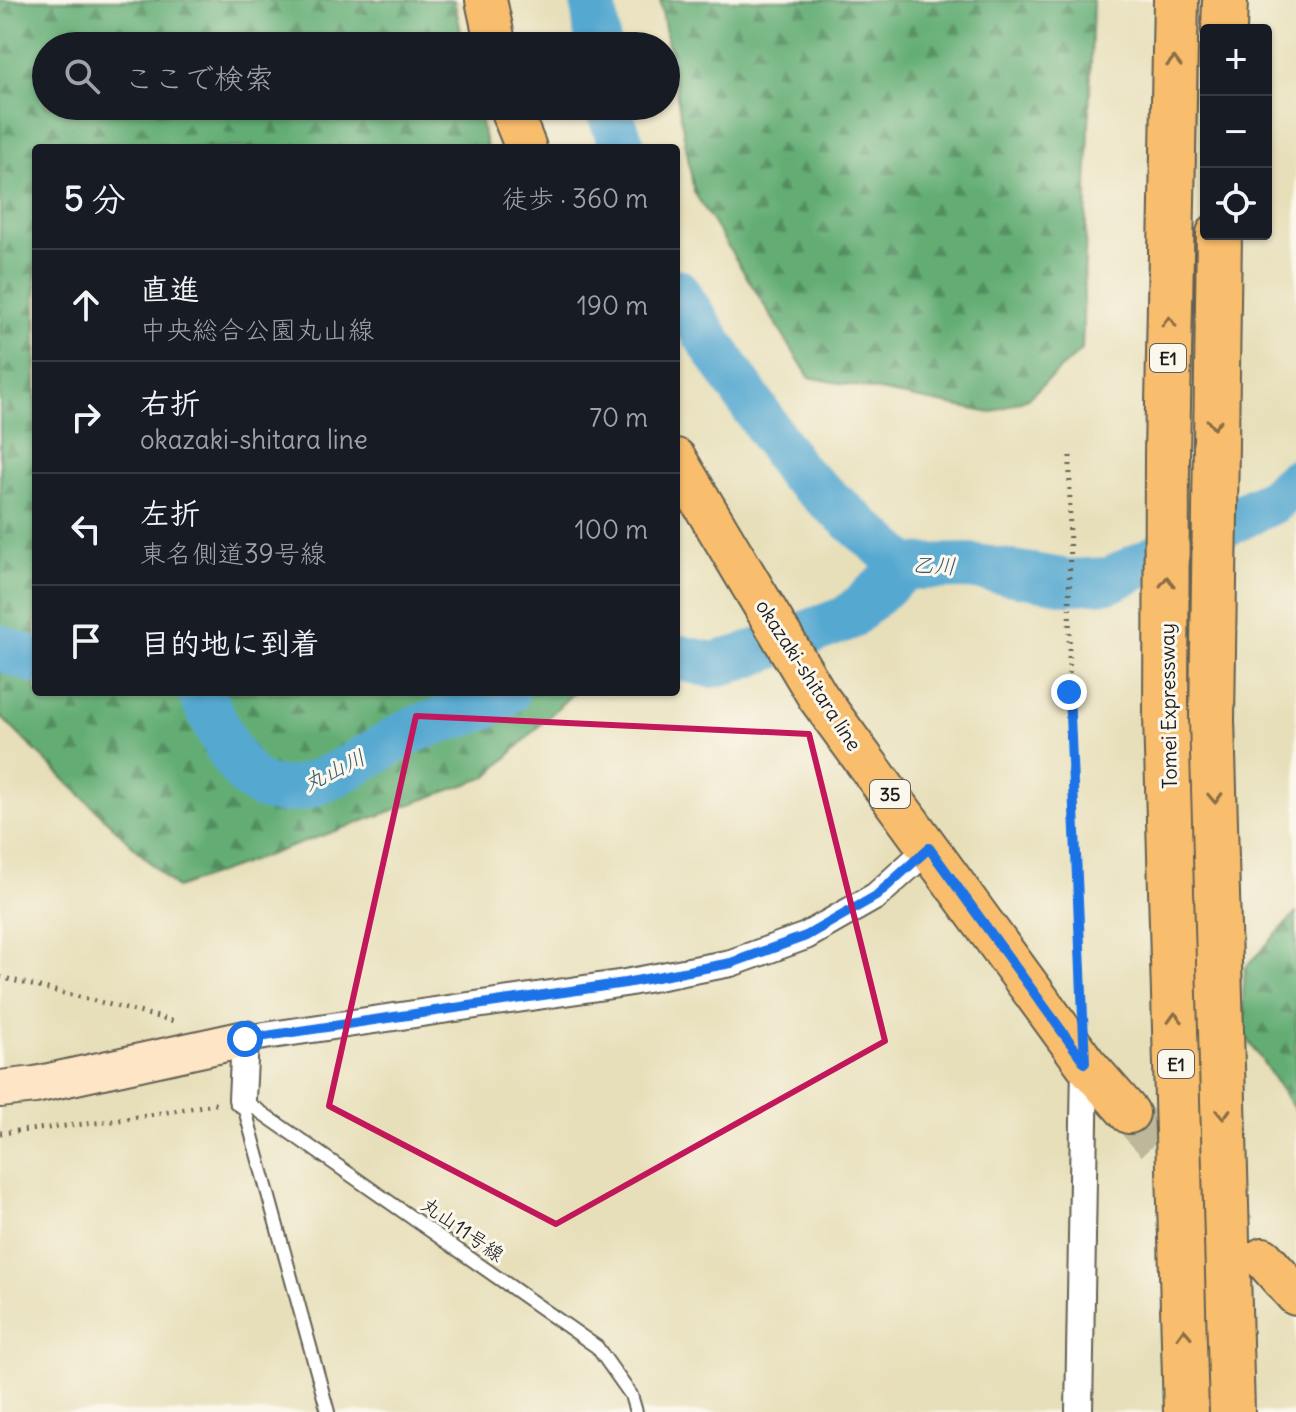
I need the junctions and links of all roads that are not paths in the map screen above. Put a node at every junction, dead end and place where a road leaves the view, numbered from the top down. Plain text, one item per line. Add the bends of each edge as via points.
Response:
1 (486, 0) edge
2 (1176, 0) edge
3 (1225, 0) edge
4 (1224, 24) edge
5 (493, 32) edge
6 (515, 120) edge
7 (524, 144) edge
8 (1219, 240) edge
9 (680, 466) edge
10 (929, 848) junction
11 (245, 1039) junction
12 (1085, 1063) junction
13 (0, 1089) edge
14 (242, 1099) junction
15 (1129, 1113) tunnel mouth
16 (1263, 1258) tunnel mouth
17 (1296, 1295) edge
18 (328, 1412) edge
19 (636, 1412) edge
20 (1079, 1412) edge
21 (1186, 1412) edge
22 (1232, 1412) edge

1 - 5 main road
21 -> 2 highway, Tomei Expressway / E1 via 1166,716
3 - 4 highway
6 - 7 main road
8 -> 22 highway, E1 via 1212,720
9 - 10 main road, okazaki-shitara line / 35 via 818,697
10 - 11 street via 864,902 806,936 731,963
10 - 12 main road, okazaki-shitara line / 35
11 - 13 street
11 - 14 street
12 - 15 main road, okazaki-shitara line / 35
12 - 20 street
14 - 18 lane
14 - 19 lane, 丸山11号線 via 597,1347 631,1395
16 - 17 main road

